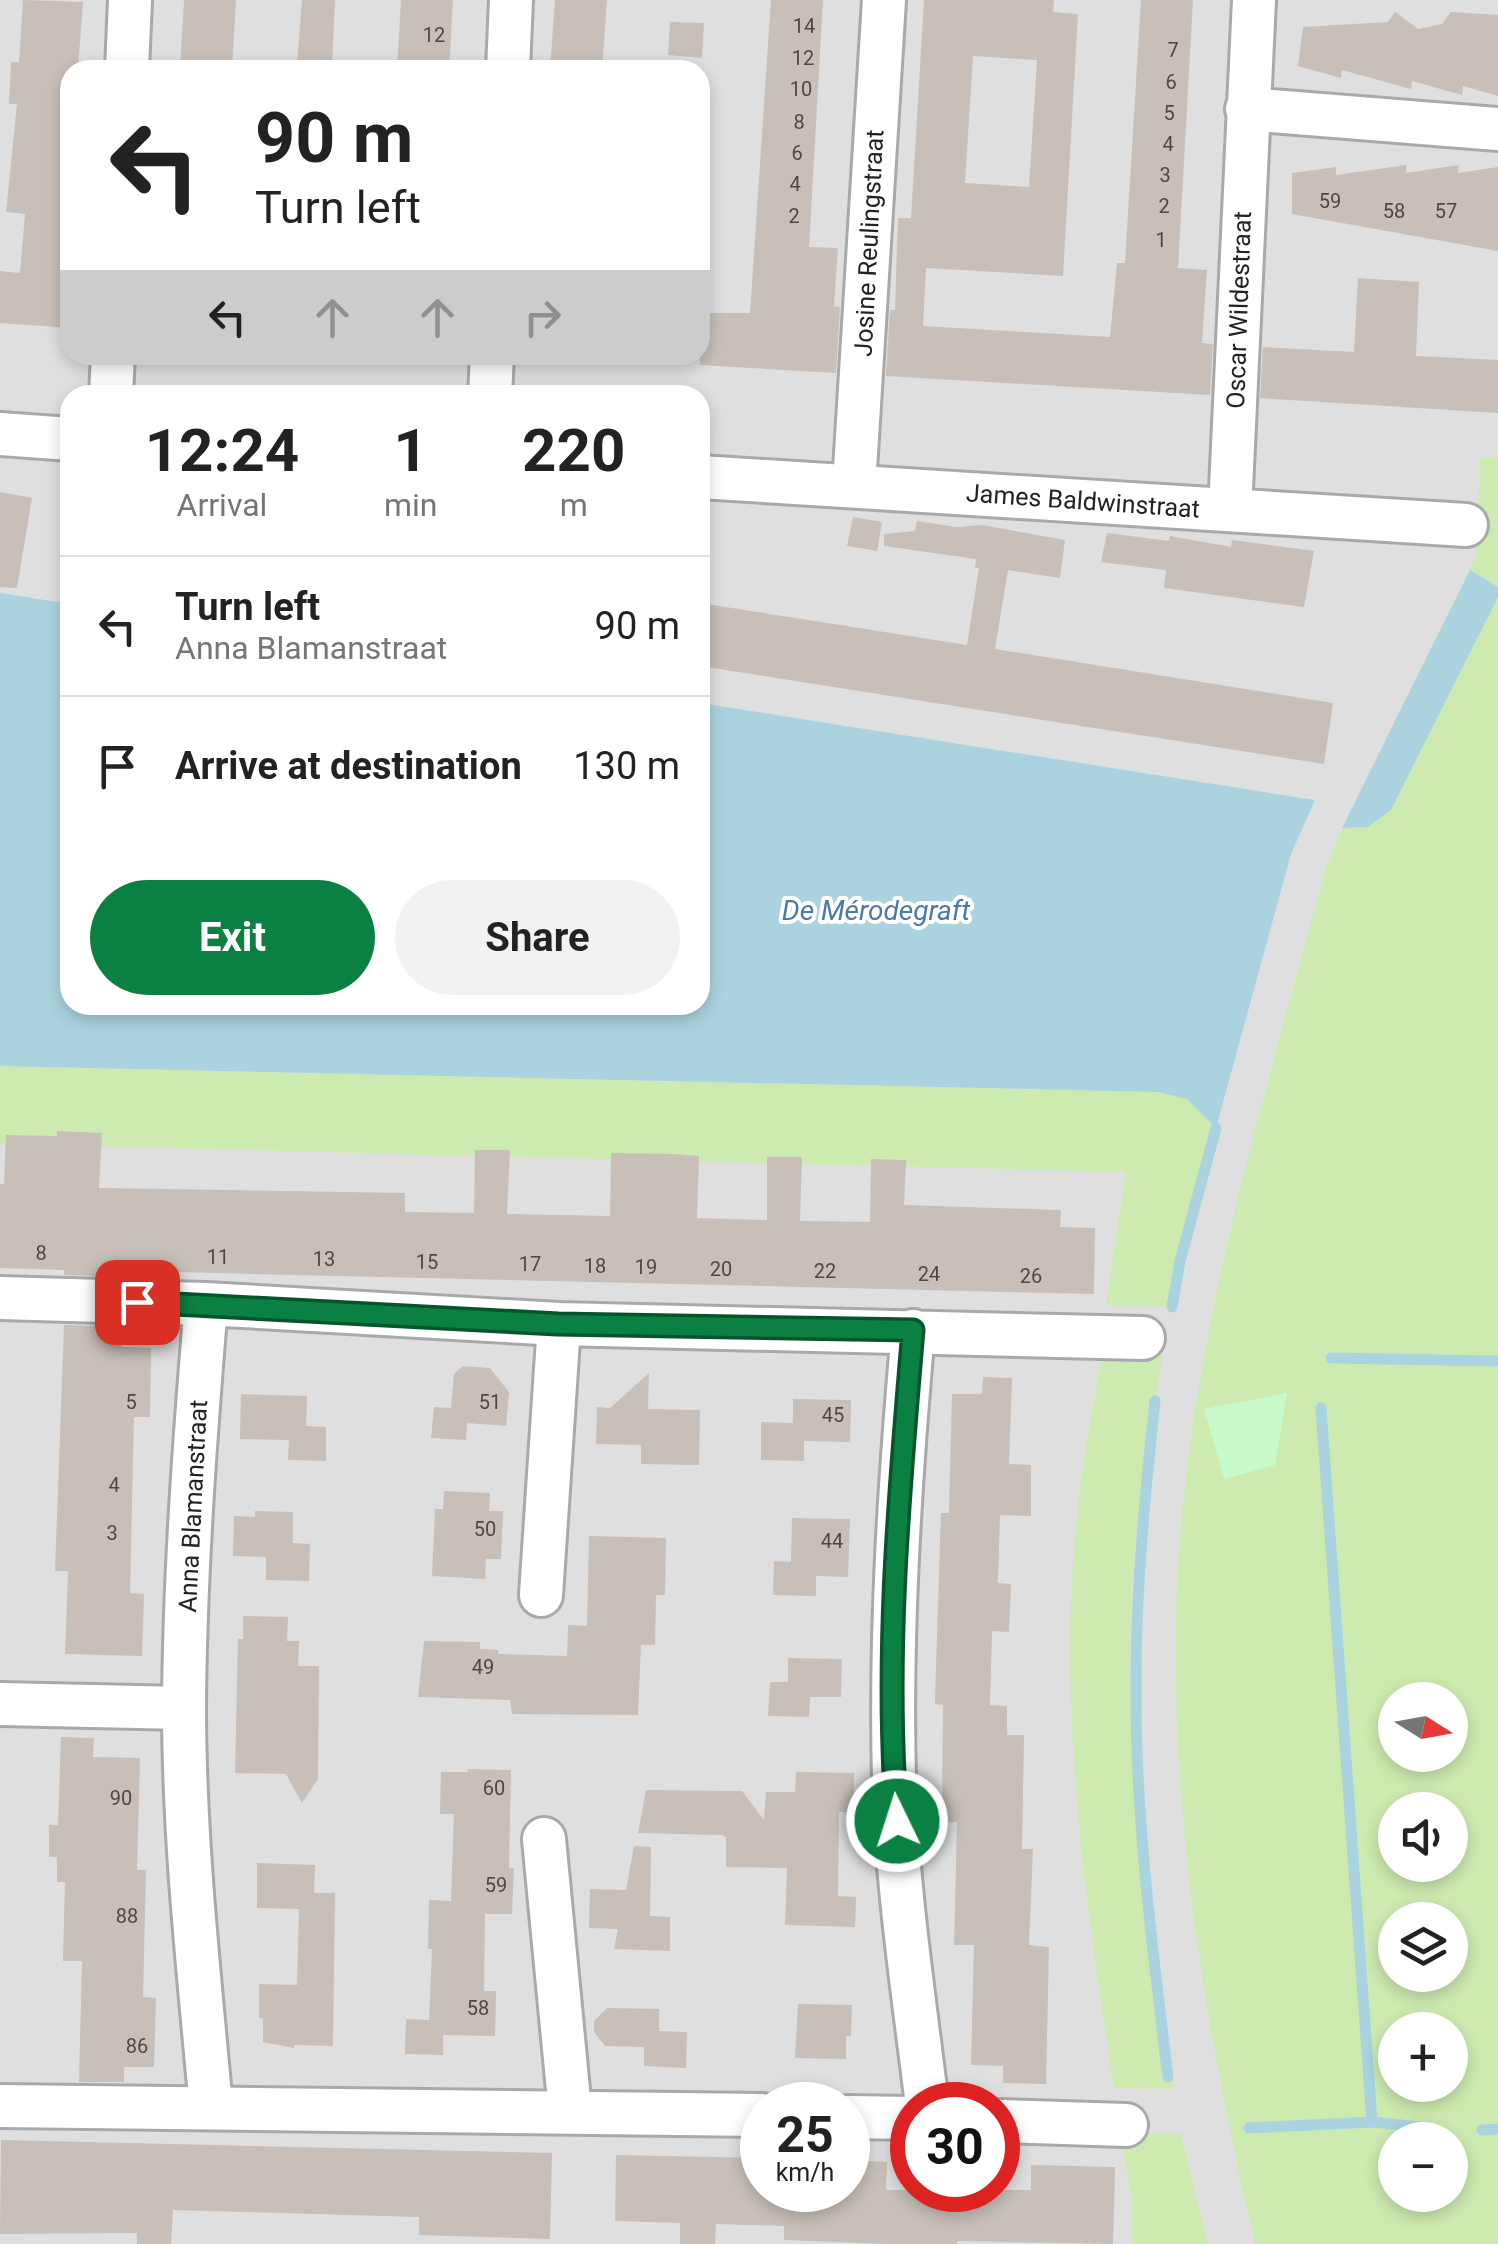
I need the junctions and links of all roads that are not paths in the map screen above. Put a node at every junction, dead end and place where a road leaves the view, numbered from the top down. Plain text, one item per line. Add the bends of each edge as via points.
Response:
1 (130, 0) edge
2 (511, 0) edge
3 (884, 0) edge
4 (1254, 0) edge
5 (127, 60) edge
6 (508, 60) edge
7 (1247, 109) junction
8 (1498, 129) edge
9 (0, 434) edge
10 (60, 438) edge
11 (710, 478) edge
12 (854, 486) junction
13 (1230, 510) junction
14 (1466, 524) dead end
15 (0, 1298) edge
16 (206, 1304) junction
17 (558, 1324) junction
18 (913, 1330) junction
19 (1144, 1338) dead end
20 (540, 1595) dead end
21 (0, 1704) edge
22 (184, 1708) junction
23 (544, 1839) dead end
24 (924, 2082) edge
25 (0, 2106) edge
26 (211, 2107) junction
27 (570, 2112) junction
28 (740, 2115) edge
29 (1020, 2121) edge
30 (1126, 2125) dead end

1 - 5 street
2 - 6 street
3 - 12 street, Josine Reulingstraat
4 - 7 street, Oscar Wildestraat
7 - 8 street
7 - 13 street, Oscar Wildestraat
9 - 10 street
11 - 12 street, James Baldwinstraat
12 - 13 street, James Baldwinstraat
13 - 14 street, James Baldwinstraat
15 - 16 street
16 - 17 street
16 - 22 street, Anna Blamanstraat
17 - 18 street
17 - 20 street
18 - 19 street
18 - 24 street via 893,1618 894,1784
21 - 22 street
22 - 26 street, Anna Blamanstraat via 193,1916
23 - 27 street
25 - 26 street
26 - 27 street
27 - 28 street
29 - 30 street

